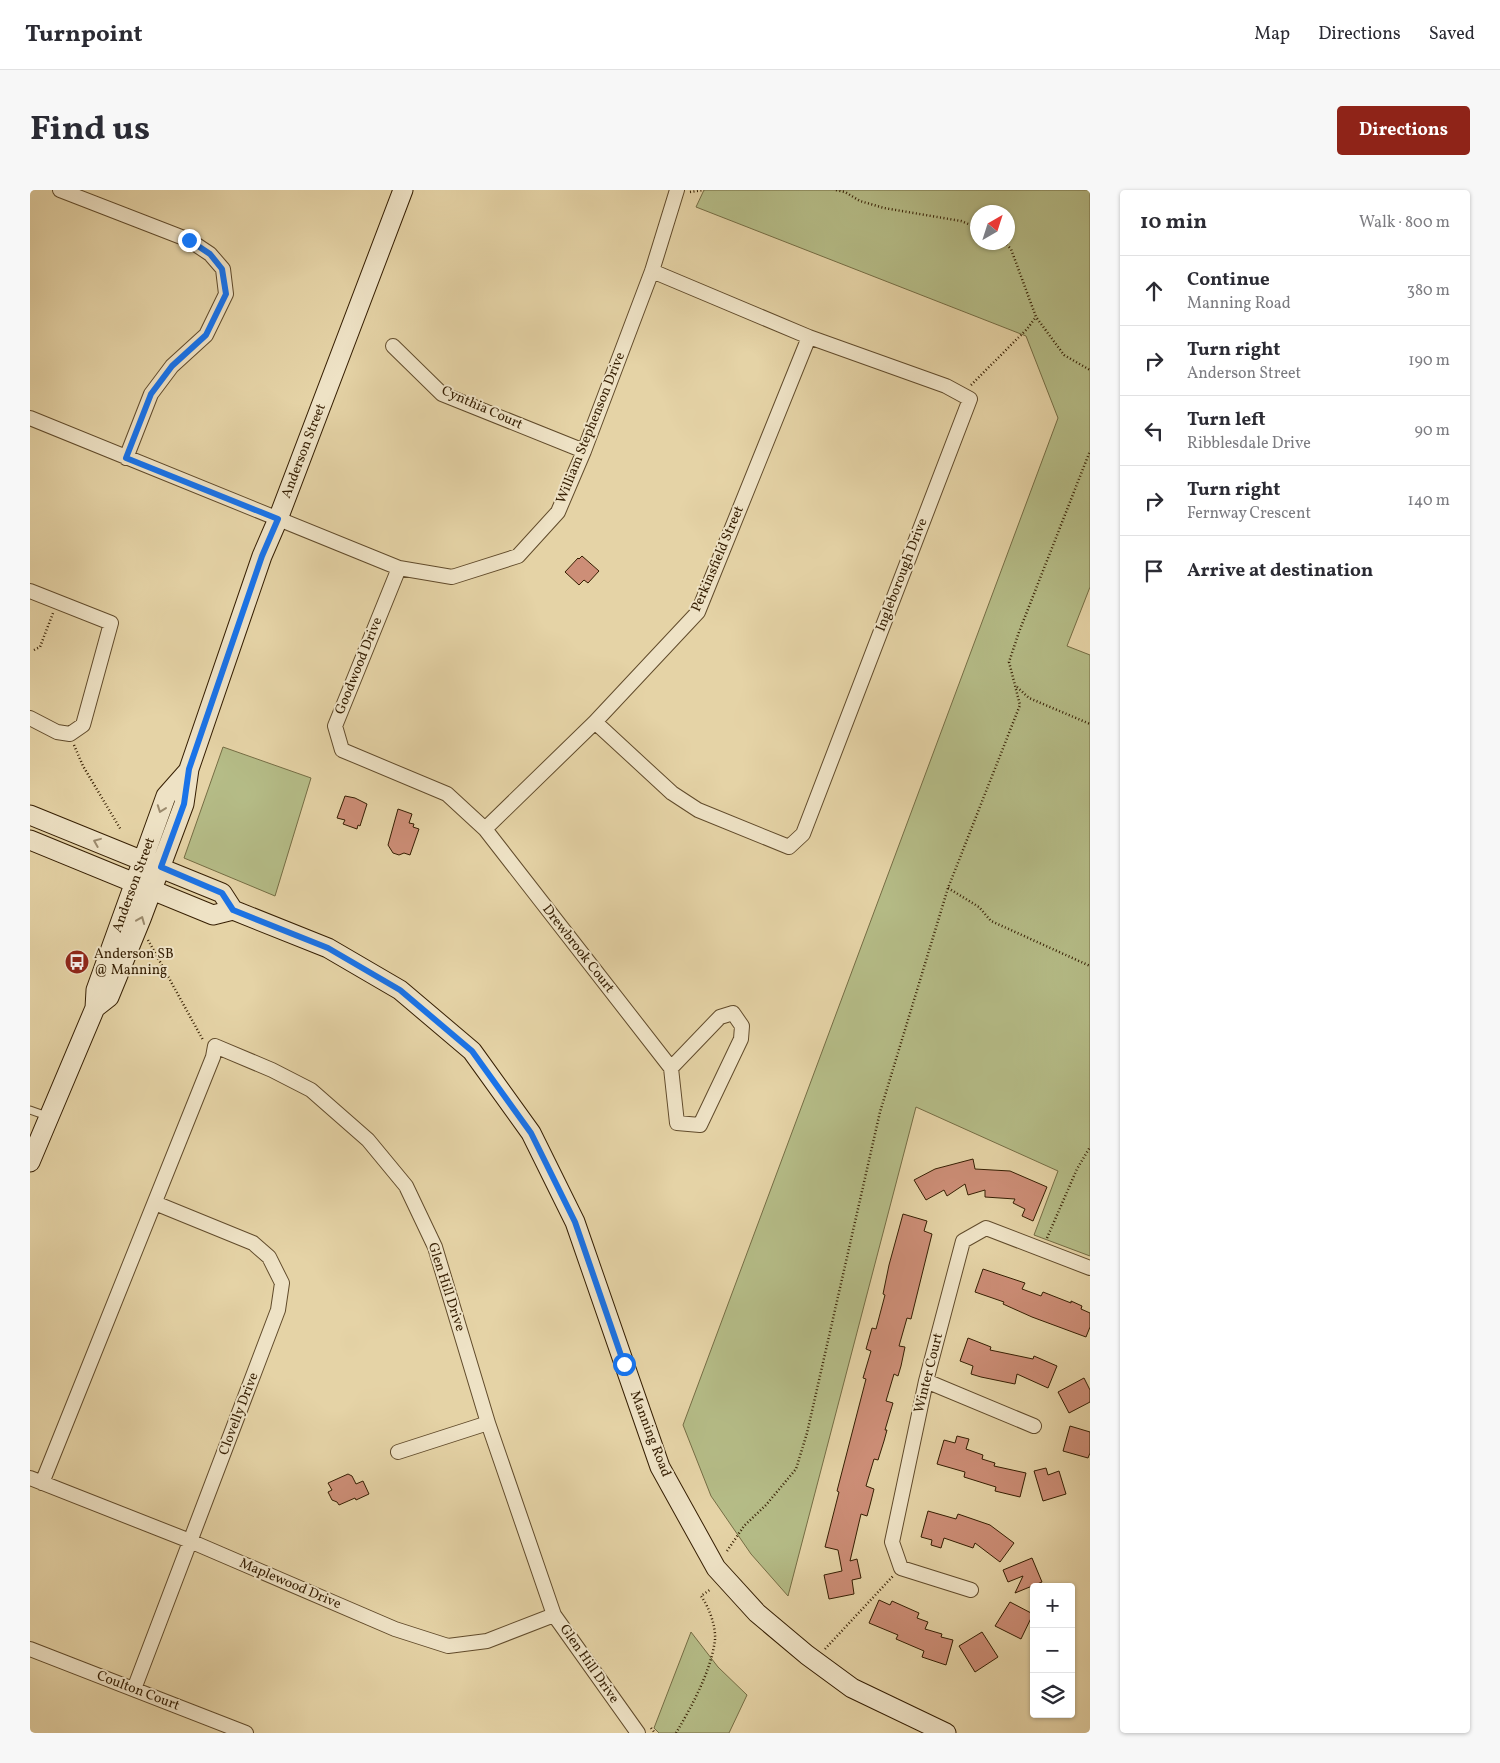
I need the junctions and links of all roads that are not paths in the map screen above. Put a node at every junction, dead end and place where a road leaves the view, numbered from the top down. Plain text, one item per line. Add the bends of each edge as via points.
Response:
1 (60, 190) edge
2 (403, 190) edge
3 (677, 190) edge
4 (652, 271) junction
5 (809, 337) junction
6 (393, 346) dead end
7 (30, 418) edge
8 (584, 451) junction
9 (126, 458) junction
10 (278, 519) junction
11 (399, 568) junction
12 (30, 591) edge
13 (30, 718) edge
14 (594, 722) junction
15 (189, 769) junction
16 (30, 815) edge
17 (485, 829) junction
18 (30, 840) edge
19 (143, 860) junction
20 (161, 867) junction
21 (134, 883) junction
22 (152, 890) junction
23 (233, 910) junction
24 (95, 1008) junction
25 (671, 1068) junction
26 (30, 1110) edge
27 (50, 1117) junction
28 (30, 1162) edge
29 (155, 1203) junction
30 (1090, 1268) edge
31 (926, 1381) junction
32 (488, 1423) junction
33 (1034, 1426) dead end
34 (398, 1452) dead end
35 (36, 1480) edge
36 (190, 1541) junction
37 (971, 1590) dead end
38 (554, 1615) junction
39 (30, 1649) edge
40 (134, 1689) junction
41 (246, 1733) edge
42 (636, 1733) edge
43 (946, 1733) edge

1 - 9 street via 189,240 210,254 222,269 226,294 206,335 172,366 151,394
2 - 10 main road, Anderson Street
3 - 4 street, William Stephenson Drive
4 - 5 street
4 - 8 street, William Stephenson Drive
5 - 14 street, Perkinsfield Street via 698,612
5 - 14 street, Ingleborough Drive via 946,386 970,399 803,834 789,847 698,810 672,793
6 - 8 street, Cynthia Court via 442,394
7 - 9 street, William Stephenson Drive
8 - 11 street, William Stephenson Drive via 558,512 518,556 452,577
9 - 10 street, William Stephenson Drive
10 - 11 street, William Stephenson Drive
10 - 15 main road, Anderson Street via 262,556
11 - 17 street, Goodwood Drive via 335,726 342,750 447,794
12 - 13 street via 111,623 83,725 70,734 57,732
14 - 17 street, Perkinsfield Street
15 -> 19 main road, Anderson Street via 166,796
15 - 20 main road, Anderson Street via 184,804
19 -> 16 main road, Manning Road
17 - 25 street, Drewbrook Court
18 - 21 main road, Manning Road
19 - 20 main road, Manning Road
19 - 21 main road, Anderson Street
20 - 22 main road, Anderson Street
20 - 23 main road, Manning Road via 222,893
21 - 22 main road, Manning Road
21 - 24 main road, Anderson Street via 96,990
22 - 23 main road, Manning Road via 213,915
24 -> 22 main road, Anderson Street via 108,997
23 - 43 main road, Manning Road via 328,948 400,990 472,1051 531,1133 575,1222 660,1467 716,1568 757,1613 852,1688
24 - 27 main road, Anderson Street
25 - 25 street via 677,1123 700,1125 741,1039 742,1026 733,1013 720,1017
26 - 27 lane
27 - 28 main road, Anderson Street
29 - 32 street, Glen Hill Drive via 215,1046 311,1090 368,1140 406,1186 435,1247
29 - 35 street
29 - 36 street, Clovelly Drive via 253,1244 269,1257 282,1283 278,1310
30 - 31 street, Winter Court via 986,1228 963,1241
31 - 33 street
31 - 37 street, Winter Court via 892,1542 900,1568
32 - 34 street
32 - 38 street, Glen Hill Drive
35 - 36 street, Maplewood Drive
36 - 38 street, Maplewood Drive via 395,1629 448,1646 488,1641
36 - 40 street, Clovelly Drive
38 - 42 street, Glen Hill Drive
39 - 40 street, Coulton Court
40 - 41 street, Coulton Court

